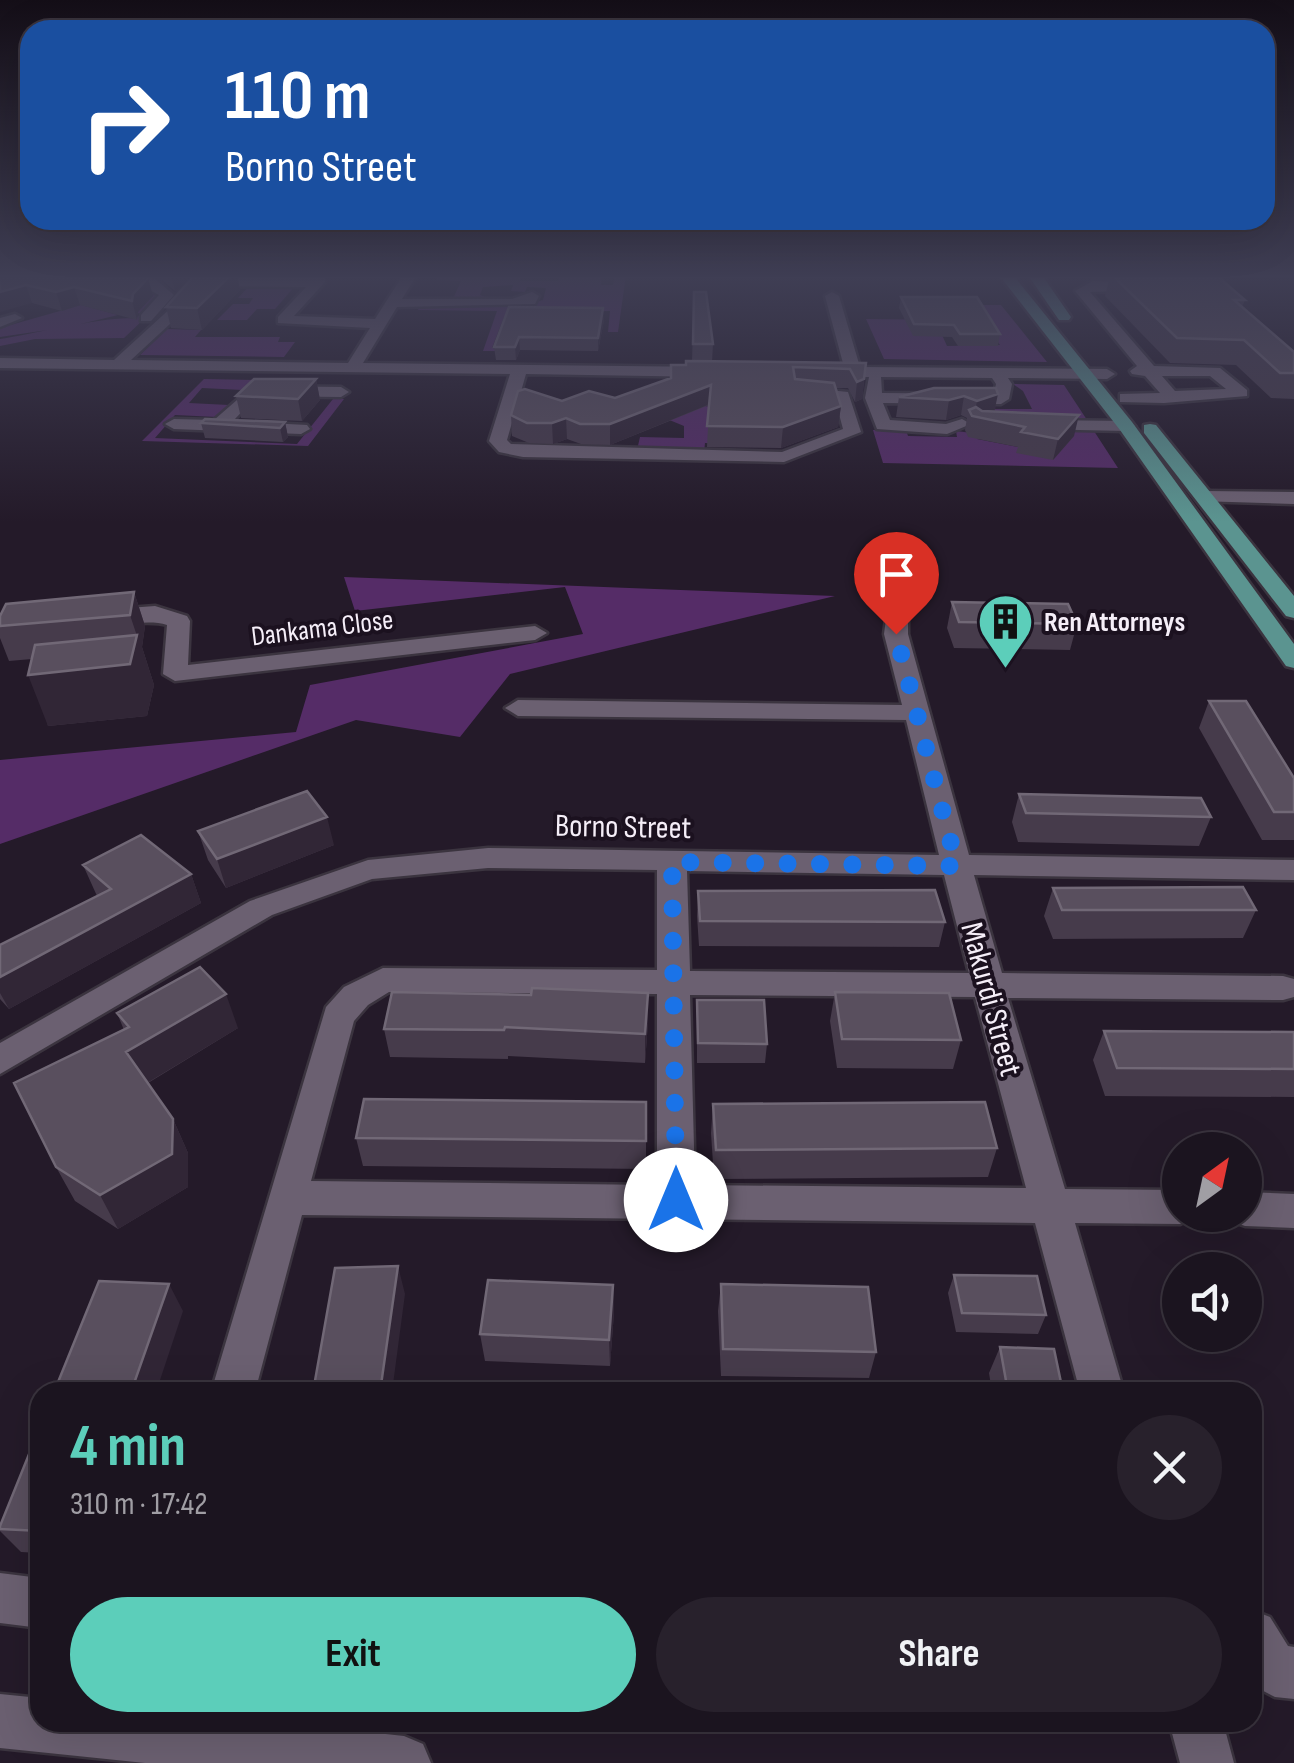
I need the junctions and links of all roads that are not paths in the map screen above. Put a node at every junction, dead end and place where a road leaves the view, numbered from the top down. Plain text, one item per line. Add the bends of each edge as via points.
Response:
1 (126, 357) edge
2 (360, 357) edge
3 (849, 357) edge
4 (1071, 357) edge
5 (1095, 357) edge
6 (1138, 357) edge
7 (0, 363) edge
8 (117, 366) junction
9 (276, 369) junction
10 (352, 370) junction
11 (519, 371) junction
12 (735, 372) edge
13 (814, 372) edge
14 (853, 372) junction
15 (873, 372) junction
16 (1106, 372) junction
17 (996, 373) junction
18 (1084, 374) junction
19 (1159, 383) junction
20 (1230, 384) dead end
21 (260, 390) junction
22 (514, 391) junction
23 (534, 391) edge
24 (341, 392) dead end
25 (774, 392) edge
26 (873, 398) junction
27 (1126, 398) junction
28 (174, 424) dead end
29 (962, 424) dead end
30 (1019, 425) edge
31 (218, 426) junction
32 (1126, 426) junction
33 (301, 429) dead end
34 (1142, 449) junction
35 (1168, 450) junction
36 (1205, 497) junction
37 (1294, 498) edge
38 (1294, 611) edge
39 (897, 619) dead end
40 (70, 620) edge
41 (535, 633) dead end
42 (1294, 660) edge
43 (518, 708) dead end
44 (919, 714) junction
45 (672, 862) junction
46 (957, 866) junction
47 (1294, 870) edge
48 (673, 981) junction
49 (988, 984) junction
50 (1283, 988) dead end
51 (0, 1060) edge
52 (288, 1198) junction
53 (676, 1200) junction
54 (1048, 1203) junction
55 (1162, 1206) edge
56 (1262, 1210) edge
57 (1294, 1211) edge
58 (236, 1382) edge
59 (1099, 1382) edge
60 (0, 1598) edge
61 (30, 1602) edge
62 (1262, 1656) edge
63 (1294, 1674) edge
64 (0, 1721) edge
65 (30, 1724) edge
66 (106, 1732) edge
67 (1199, 1732) edge
68 (404, 1763) edge
69 (1207, 1763) edge

1 - 8 street
2 - 10 street
3 - 14 street
4 - 18 main road
5 - 16 main road
6 - 19 street
7 - 8 street
8 - 9 street
9 - 10 street
9 - 21 street
10 - 11 street
11 - 12 street
11 - 22 street
13 - 14 street
14 - 15 street
15 - 17 street
15 - 26 street
16 - 18 street
16 - 19 street
16 - 27 main road
17 - 18 street
17 - 26 street via 1004,384 1001,398
18 - 32 main road
19 - 20 street
19 - 27 street
21 - 24 street
21 - 31 street
22 - 23 street
22 - 25 street via 498,440 523,452 784,457 852,432 839,393
26 - 29 street via 883,425
27 - 35 main road
28 - 31 street
30 - 32 street
31 - 33 street
32 - 34 main road
34 - 35 main road
34 - 42 main road
35 - 36 main road
36 - 37 street
36 - 38 main road
39 - 44 street, Makurdi Street
40 - 41 street, Dankama Close via 174,617 175,674
43 - 44 street
44 - 46 street, Makurdi Street
45 - 46 street, Borno Street
45 - 48 street
45 - 51 street, Borno Street via 488,858 368,870 261,908
46 - 47 street, Borno Street
46 - 49 street, Makurdi Street
48 - 49 street
48 - 52 street via 383,980 338,1016
48 - 53 street
49 - 50 street
49 - 54 street, Makurdi Street
52 - 53 street
52 - 58 street
53 - 54 street
54 - 55 street
54 - 59 street, Makurdi Street
56 - 57 street
60 - 61 street
62 - 63 street via 1275,1671
64 - 65 street
66 - 68 street
67 - 69 street

